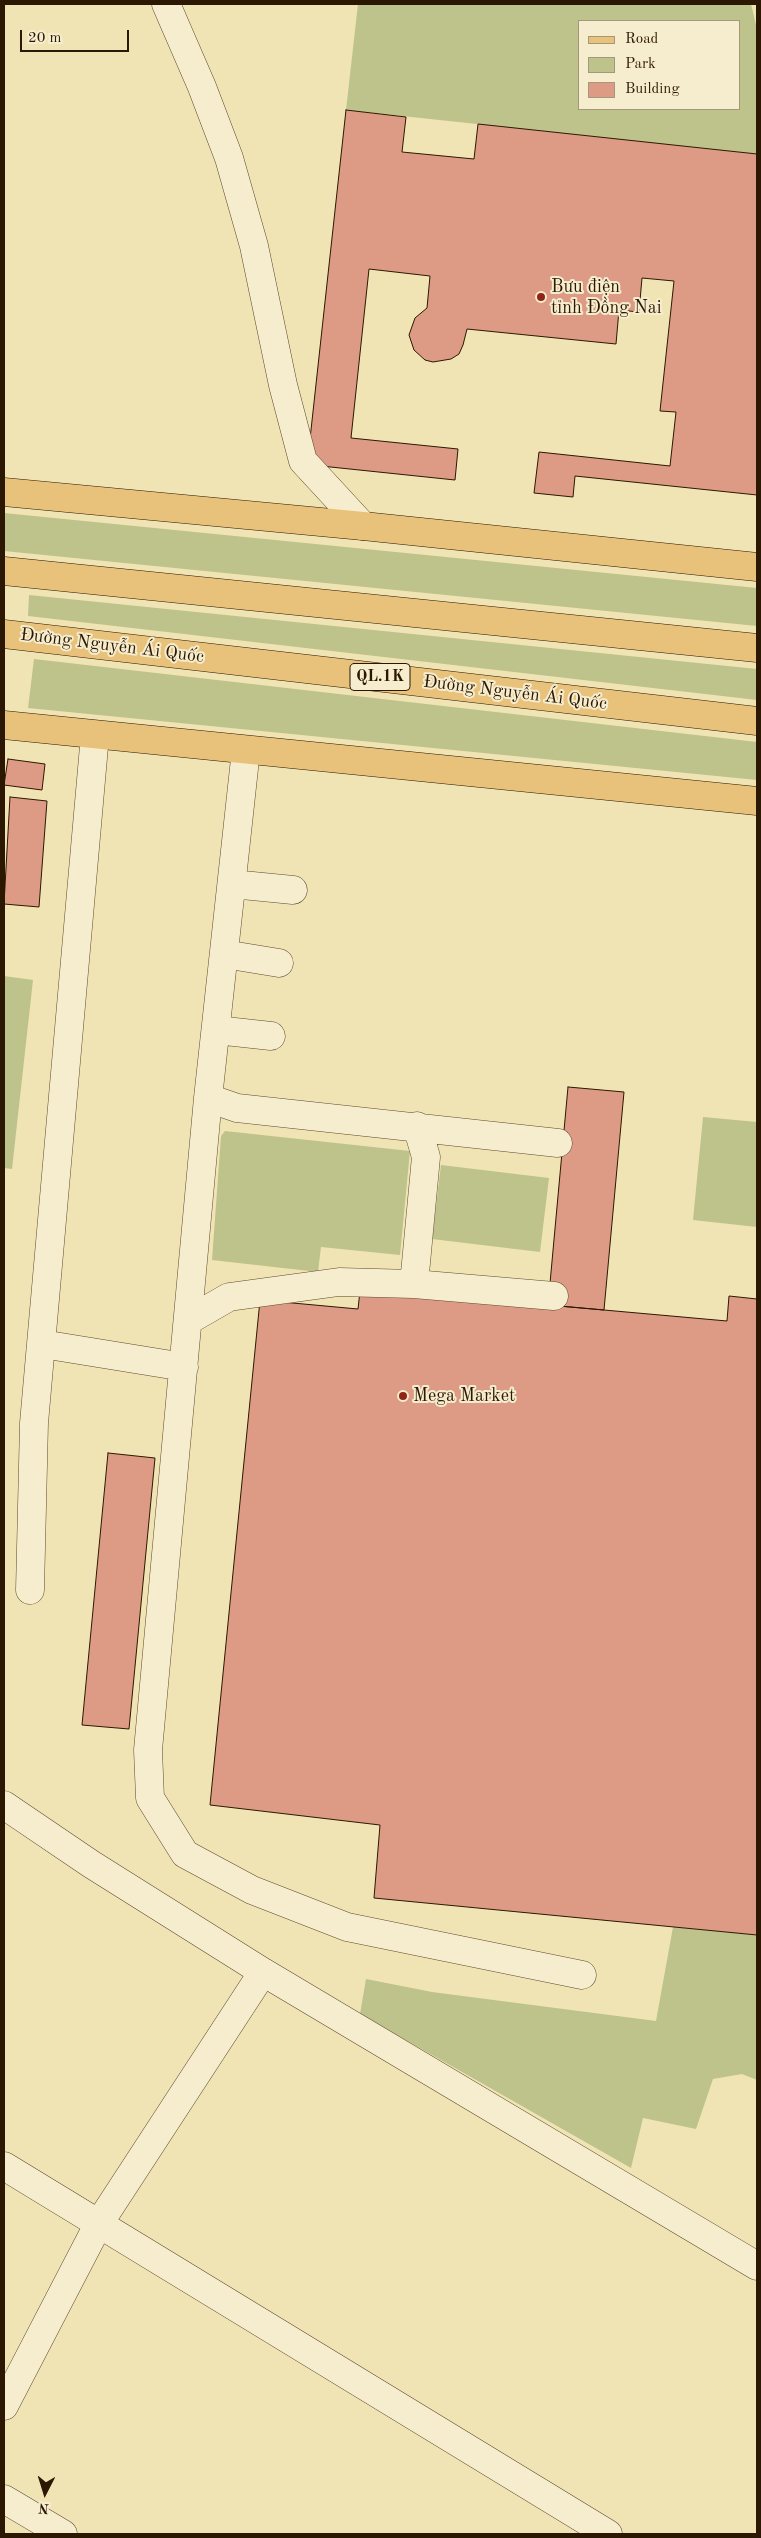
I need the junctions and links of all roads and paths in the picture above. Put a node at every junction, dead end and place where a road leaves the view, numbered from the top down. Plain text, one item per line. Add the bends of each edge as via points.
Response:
1 (166, 4) edge
2 (4, 492) edge
3 (363, 526) junction
4 (757, 567) edge
5 (4, 572) edge
6 (4, 634) edge
7 (757, 648) edge
8 (757, 721) edge
9 (4, 725) edge
10 (96, 735) junction
11 (246, 750) junction
12 (757, 801) edge
13 (232, 884) junction
14 (293, 890) dead end
15 (224, 954) junction
16 (279, 963) dead end
17 (216, 1030) junction
18 (271, 1036) dead end
19 (208, 1098) junction
20 (417, 1126) junction
21 (558, 1143) dead end
22 (414, 1284) junction
23 (554, 1296) dead end
24 (189, 1320) junction
25 (42, 1344) junction
26 (184, 1367) junction
27 (30, 1590) dead end
28 (4, 1805) edge
29 (263, 1972) junction
30 (582, 1974) dead end
31 (4, 2166) edge
32 (98, 2225) junction
33 (757, 2266) edge
34 (4, 2406) edge
35 (4, 2499) edge
36 (63, 2534) edge
37 (608, 2534) edge

1 - 3 street via 229,158 254,246 283,385 303,461
2 - 3 main road
3 - 4 main road
5 - 7 main road
6 - 8 main road, Đường Nguyễn Ái Quốc / QL.1K
9 - 10 main road
10 - 11 main road
10 - 25 street
11 - 12 main road
11 - 13 street
13 - 14 street
13 - 15 street
15 - 16 street
15 - 17 street
17 - 18 street
17 - 19 street
19 - 20 street via 237,1108
19 - 24 street
20 - 21 street
20 - 22 street via 426,1157
22 - 23 street
22 - 24 street via 339,1282 229,1297
24 - 26 street
25 - 26 street
25 - 27 street via 34,1423
26 - 30 street via 148,1750 150,1798 185,1854 252,1890 347,1927
28 - 29 street via 90,1864
29 - 32 street
29 - 33 street
31 - 32 street
32 - 34 street
32 - 37 street
35 - 36 street

